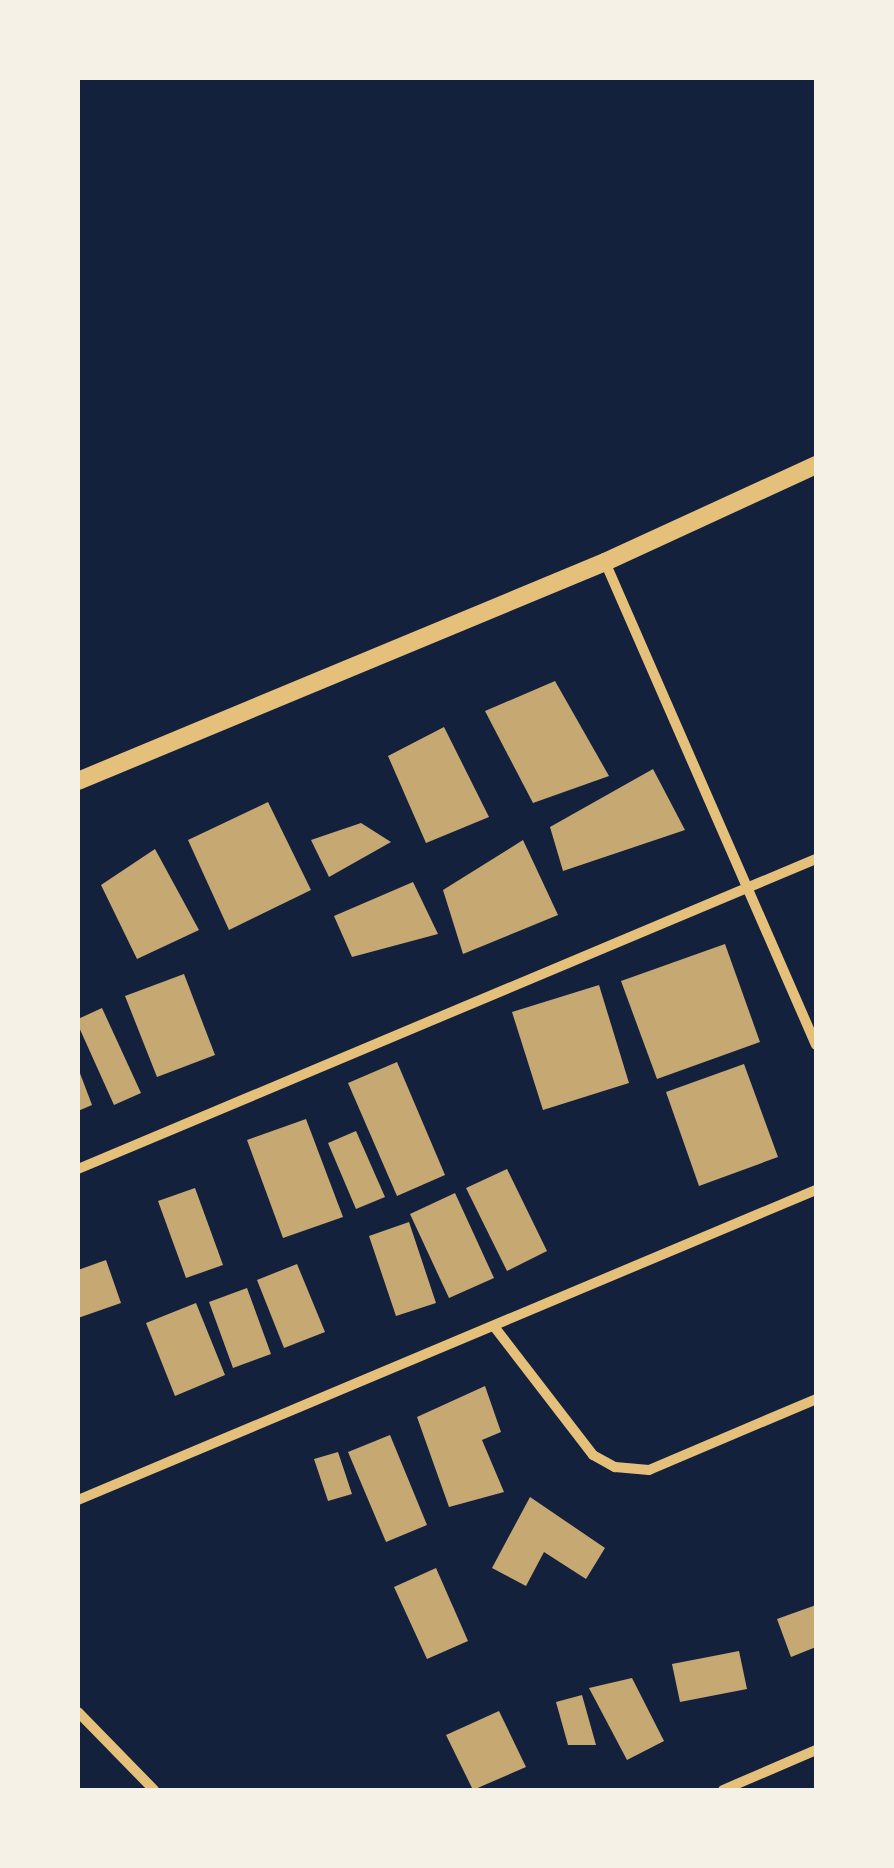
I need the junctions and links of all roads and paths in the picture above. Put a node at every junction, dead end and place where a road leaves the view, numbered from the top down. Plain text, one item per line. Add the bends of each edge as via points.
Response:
1 (816, 465) edge
2 (606, 562) junction
3 (78, 781) edge
4 (816, 859) edge
5 (746, 888) junction
6 (816, 1046) edge
7 (78, 1169) edge
8 (816, 1190) edge
9 (496, 1329) junction
10 (816, 1398) edge
11 (78, 1500) edge
12 (78, 1712) edge
13 (816, 1750) edge
14 (154, 1790) edge
15 (724, 1790) edge

1 - 2 street
2 - 3 street
2 - 5 street
4 - 5 street
5 - 6 street
5 - 7 street
8 - 9 street
9 - 10 street via 592,1455 615,1466 649,1470
9 - 11 street
12 - 14 street
13 - 15 street

